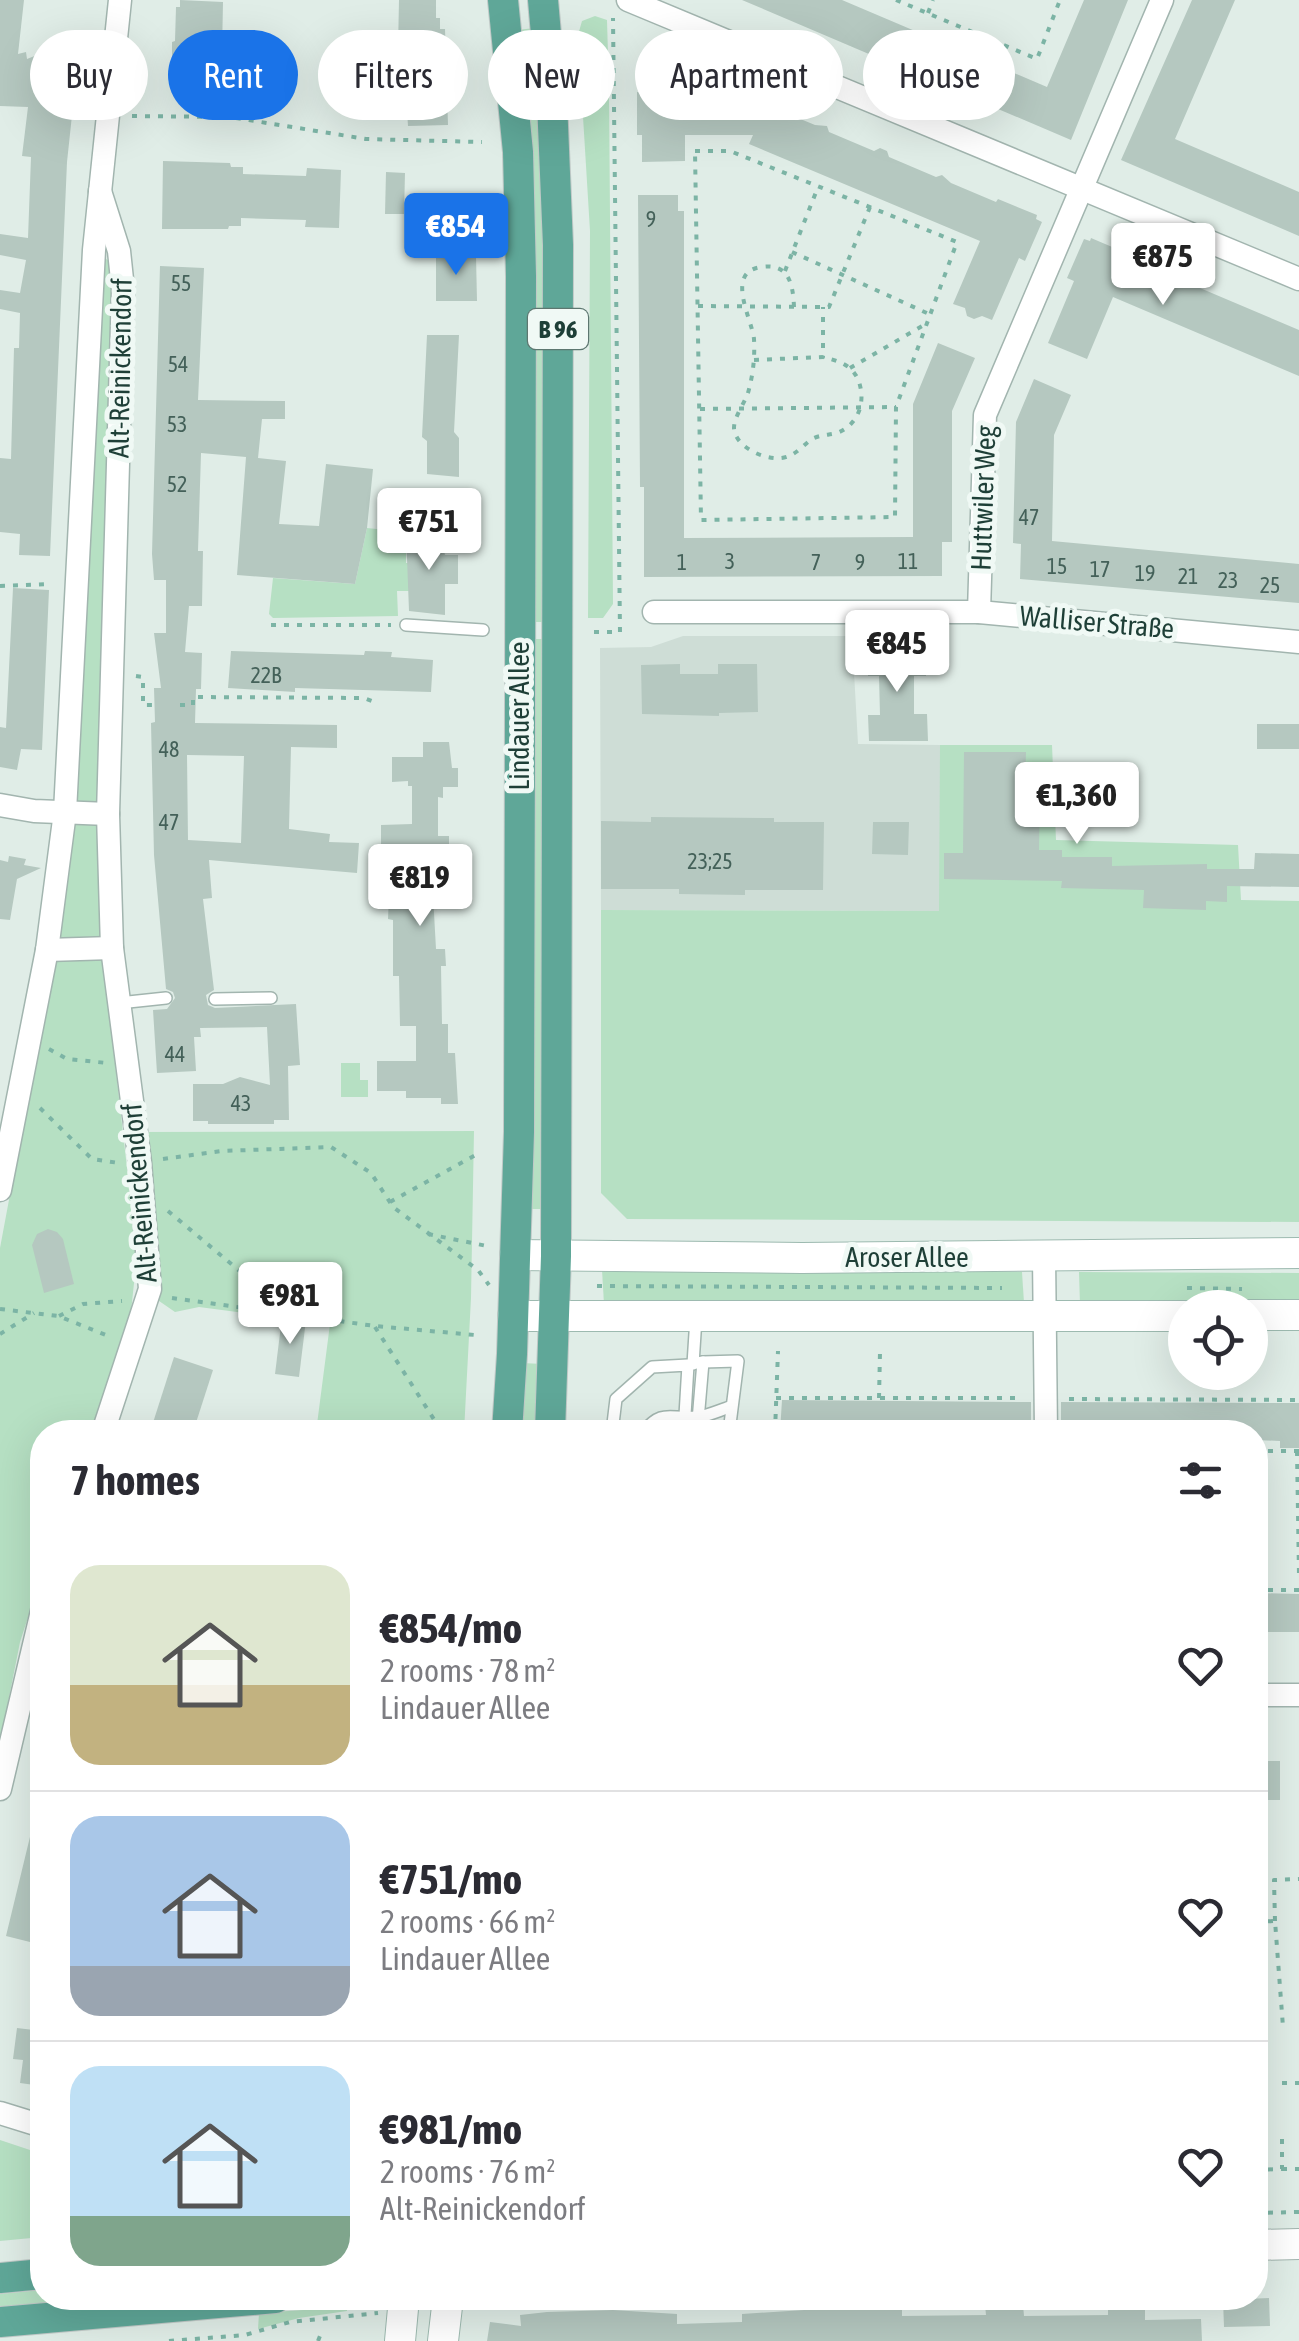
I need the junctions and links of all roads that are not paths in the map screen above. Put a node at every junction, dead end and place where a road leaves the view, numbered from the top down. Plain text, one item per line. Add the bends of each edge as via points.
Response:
1 (120, 0) edge
2 (504, 0) edge
3 (542, 0) edge
4 (1162, 0) edge
5 (620, 8) edge
6 (1082, 188) junction
7 (100, 191) junction
8 (1299, 278) edge
9 (75, 607) junction
10 (114, 609) junction
11 (654, 612) dead end
12 (979, 612) junction
13 (406, 625) road end
14 (484, 630) dead end
15 (1299, 642) edge
16 (0, 805) edge
17 (65, 812) junction
18 (108, 814) junction
19 (112, 948) junction
20 (47, 950) junction
21 (166, 998) dead end
22 (270, 998) dead end
23 (215, 999) dead end
24 (119, 1003) junction
25 (10, 1087) edge
26 (0, 1190) edge
27 (1299, 1253) edge
28 (516, 1256) junction
29 (556, 1256) junction
30 (1044, 1256) junction
31 (784, 1287) junction
32 (1168, 1304) edge
33 (1268, 1307) edge
34 (1299, 1315) edge
35 (513, 1316) junction
36 (556, 1316) junction
37 (696, 1316) junction
38 (1045, 1316) junction
39 (695, 1363) junction
40 (730, 1407) junction
41 (692, 1417) junction
42 (106, 1420) edge
43 (507, 1420) edge
44 (551, 1420) edge
45 (613, 1420) edge
46 (654, 1420) edge
47 (690, 1420) edge
48 (693, 1420) edge
49 (729, 1420) edge
50 (1046, 1420) edge
51 (30, 1662) edge
52 (1268, 1695) edge
53 (1299, 1695) edge
54 (0, 1790) edge
55 (0, 2113) edge
56 (30, 2122) edge
57 (1299, 2244) edge
58 (1268, 2245) edge
59 (30, 2275) edge
60 (0, 2278) edge
61 (138, 2310) edge
62 (403, 2310) edge
63 (447, 2310) edge
64 (0, 2322) edge
65 (400, 2341) edge
66 (443, 2341) edge

1 - 7 street, Alt-Reinickendorf
2 - 28 main road, Lindauer Allee / B 96 via 521,276
3 - 29 main road, Lindauer Allee / B 96 via 558,245
4 - 6 street, Huttwiler Weg
5 - 6 street
6 - 8 street
6 - 12 street, Huttwiler Weg via 985,415
7 - 9 street, Alt-Reinickendorf
7 - 10 street, Alt-Reinickendorf via 122,269
9 - 10 street
9 - 17 street, Alt-Reinickendorf
10 - 18 street, Alt-Reinickendorf
11 - 12 street, Walliser Straße
12 - 15 street, Walliser Straße
13 - 14 lane
16 - 17 street
17 - 18 street
17 - 20 street, Alt-Reinickendorf
18 - 19 street, Alt-Reinickendorf
19 - 20 street
19 - 24 street, Alt-Reinickendorf
20 - 25 street, Alt-Reinickendorf
21 - 24 lane
22 - 23 lane
24 - 42 street, Alt-Reinickendorf via 143,1190 148,1296
25 - 26 street, Alt-Reinickendorf
27 - 30 main road, Aroser Allee
28 - 29 main road, Aroser Allee
28 - 35 main road, Lindauer Allee / B 96
29 - 31 main road, Aroser Allee
29 - 36 main road, Lindauer Allee / B 96
30 - 31 main road, Aroser Allee
30 - 38 street
31 - 37 main road, Aroser Allee
31 - 38 main road, Aroser Allee
32 - 38 main road, Aroser Allee
33 - 34 main road
35 - 36 main road, Aroser Allee
35 - 43 main road, Lindauer Allee / B 96
36 - 37 main road, Aroser Allee
36 - 44 main road, Lindauer Allee / B 96
37 - 39 lane
38 - 50 street
39 - 40 lane via 738,1361
39 - 41 lane
39 - 45 lane via 652,1367 616,1399
40 - 41 lane
40 - 49 lane
41 - 46 lane
41 - 47 lane
41 - 48 lane
51 - 54 street
52 - 53 street
55 - 56 street
57 - 58 main road
59 - 60 main road
61 - 64 main road
62 - 65 main road
63 - 66 main road

